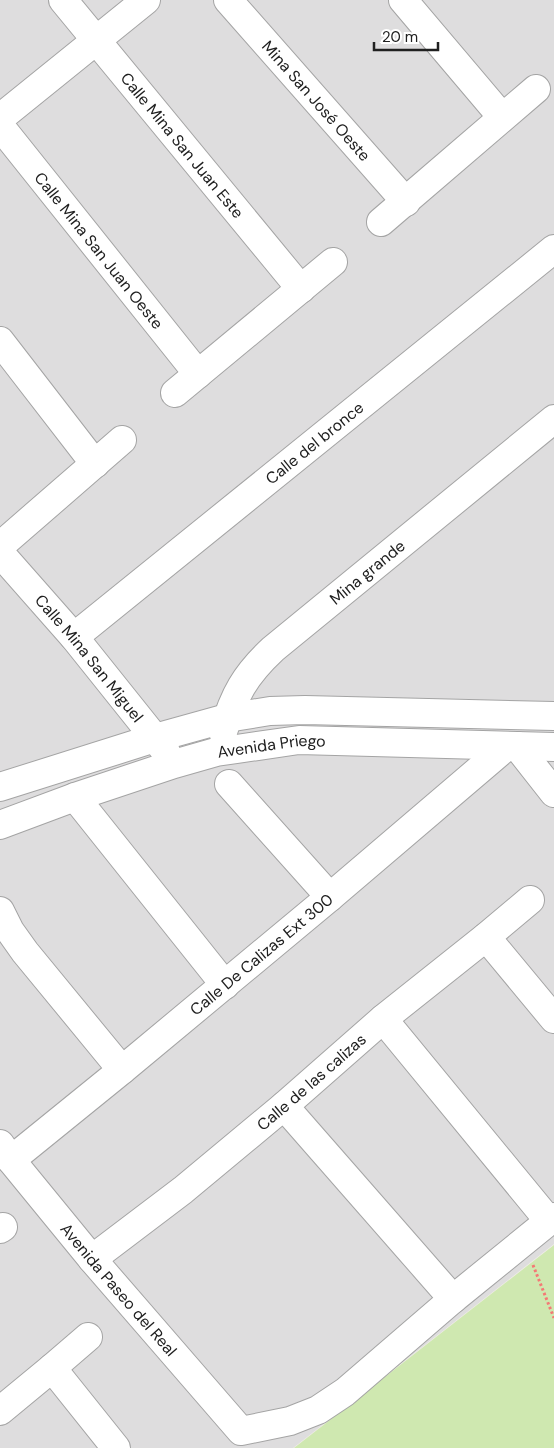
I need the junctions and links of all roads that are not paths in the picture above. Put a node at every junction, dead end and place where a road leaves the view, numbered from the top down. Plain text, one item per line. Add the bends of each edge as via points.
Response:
1 (63, 0) edge
2 (146, 0) edge
3 (228, 0) edge
4 (403, 0) edge
5 (97, 40) junction
6 (536, 90) dead end
7 (502, 117) junction
8 (0, 118) edge
9 (0, 126) edge
10 (406, 202) junction
11 (381, 222) dead end
12 (554, 249) edge
13 (333, 262) dead end
14 (301, 289) junction
15 (0, 341) edge
16 (198, 374) junction
17 (175, 393) dead end
18 (554, 419) edge
19 (122, 440) dead end
20 (95, 464) junction
21 (0, 546) edge
22 (0, 553) edge
23 (74, 637) junction
24 (554, 716) edge
25 (226, 718) junction
26 (155, 738) junction
27 (512, 746) junction
28 (554, 746) edge
29 (216, 752) junction
30 (174, 764) junction
31 (229, 784) dead end
32 (0, 787) edge
33 (554, 793) edge
34 (75, 797) junction
35 (0, 825) edge
36 (330, 897) junction
37 (530, 900) dead end
38 (0, 911) edge
39 (486, 937) junction
40 (225, 985) junction
41 (383, 1019) junction
42 (554, 1019) edge
43 (122, 1070) junction
44 (284, 1106) junction
45 (6, 1152) edge
46 (551, 1219) edge
47 (92, 1259) junction
48 (453, 1299) junction
49 (88, 1337) dead end
50 (52, 1368) junction
51 (0, 1410) edge
52 (116, 1448) edge

1 - 5 street, Calle Mina San Juan Este
2 - 5 street
3 - 10 street, Mina San José Oeste
4 - 7 street
5 - 8 street
5 - 14 street, Calle Mina San Juan Este
6 - 7 street
7 - 10 street
9 - 16 street, Calle Mina San Juan Oeste
10 - 11 street
12 - 23 street, Calle del bronce
13 - 14 street
14 - 16 street
15 - 20 street
16 - 17 street
18 - 25 street, Mina grande via 273,649 246,678
19 - 20 street
20 - 21 street
22 - 23 street, Calle Mina San Miguel
23 - 26 street, Calle Mina San Miguel
24 - 25 street, Avenida Priego via 305,710 270,711
25 - 26 street, Avenida Priego
25 - 29 street, Mina grande
26 - 30 street, Calle Mina San Miguel
26 - 32 street, Avenida Priego
27 - 28 street, Avenida Priego
27 - 29 street, Avenida Priego via 299,740
27 - 33 street
27 - 36 street, Calle De Calizas Ext 300
29 - 30 street, Avenida Priego
30 - 34 street, Avenida Priego
31 - 36 street
34 - 35 street, Avenida Priego
34 - 40 street
36 - 40 street, Calle De Calizas Ext 300
37 - 39 street, Calle de las calizas
38 - 43 street via 25,952
39 - 41 street, Calle de las calizas
39 - 42 street
40 - 43 street, Calle De Calizas Ext 300
41 - 44 street, Calle de las calizas
41 - 46 street
43 - 45 street, Calle De Calizas Ext 300
44 - 47 street, Calle de las calizas via 183,1190
44 - 48 street
45 - 47 street, Avenida Paseo del Real
46 - 48 street
47 - 48 street, Avenida Paseo del Real via 241,1431 290,1421 318,1410 345,1392
49 - 50 street
50 - 51 street
50 - 52 street

